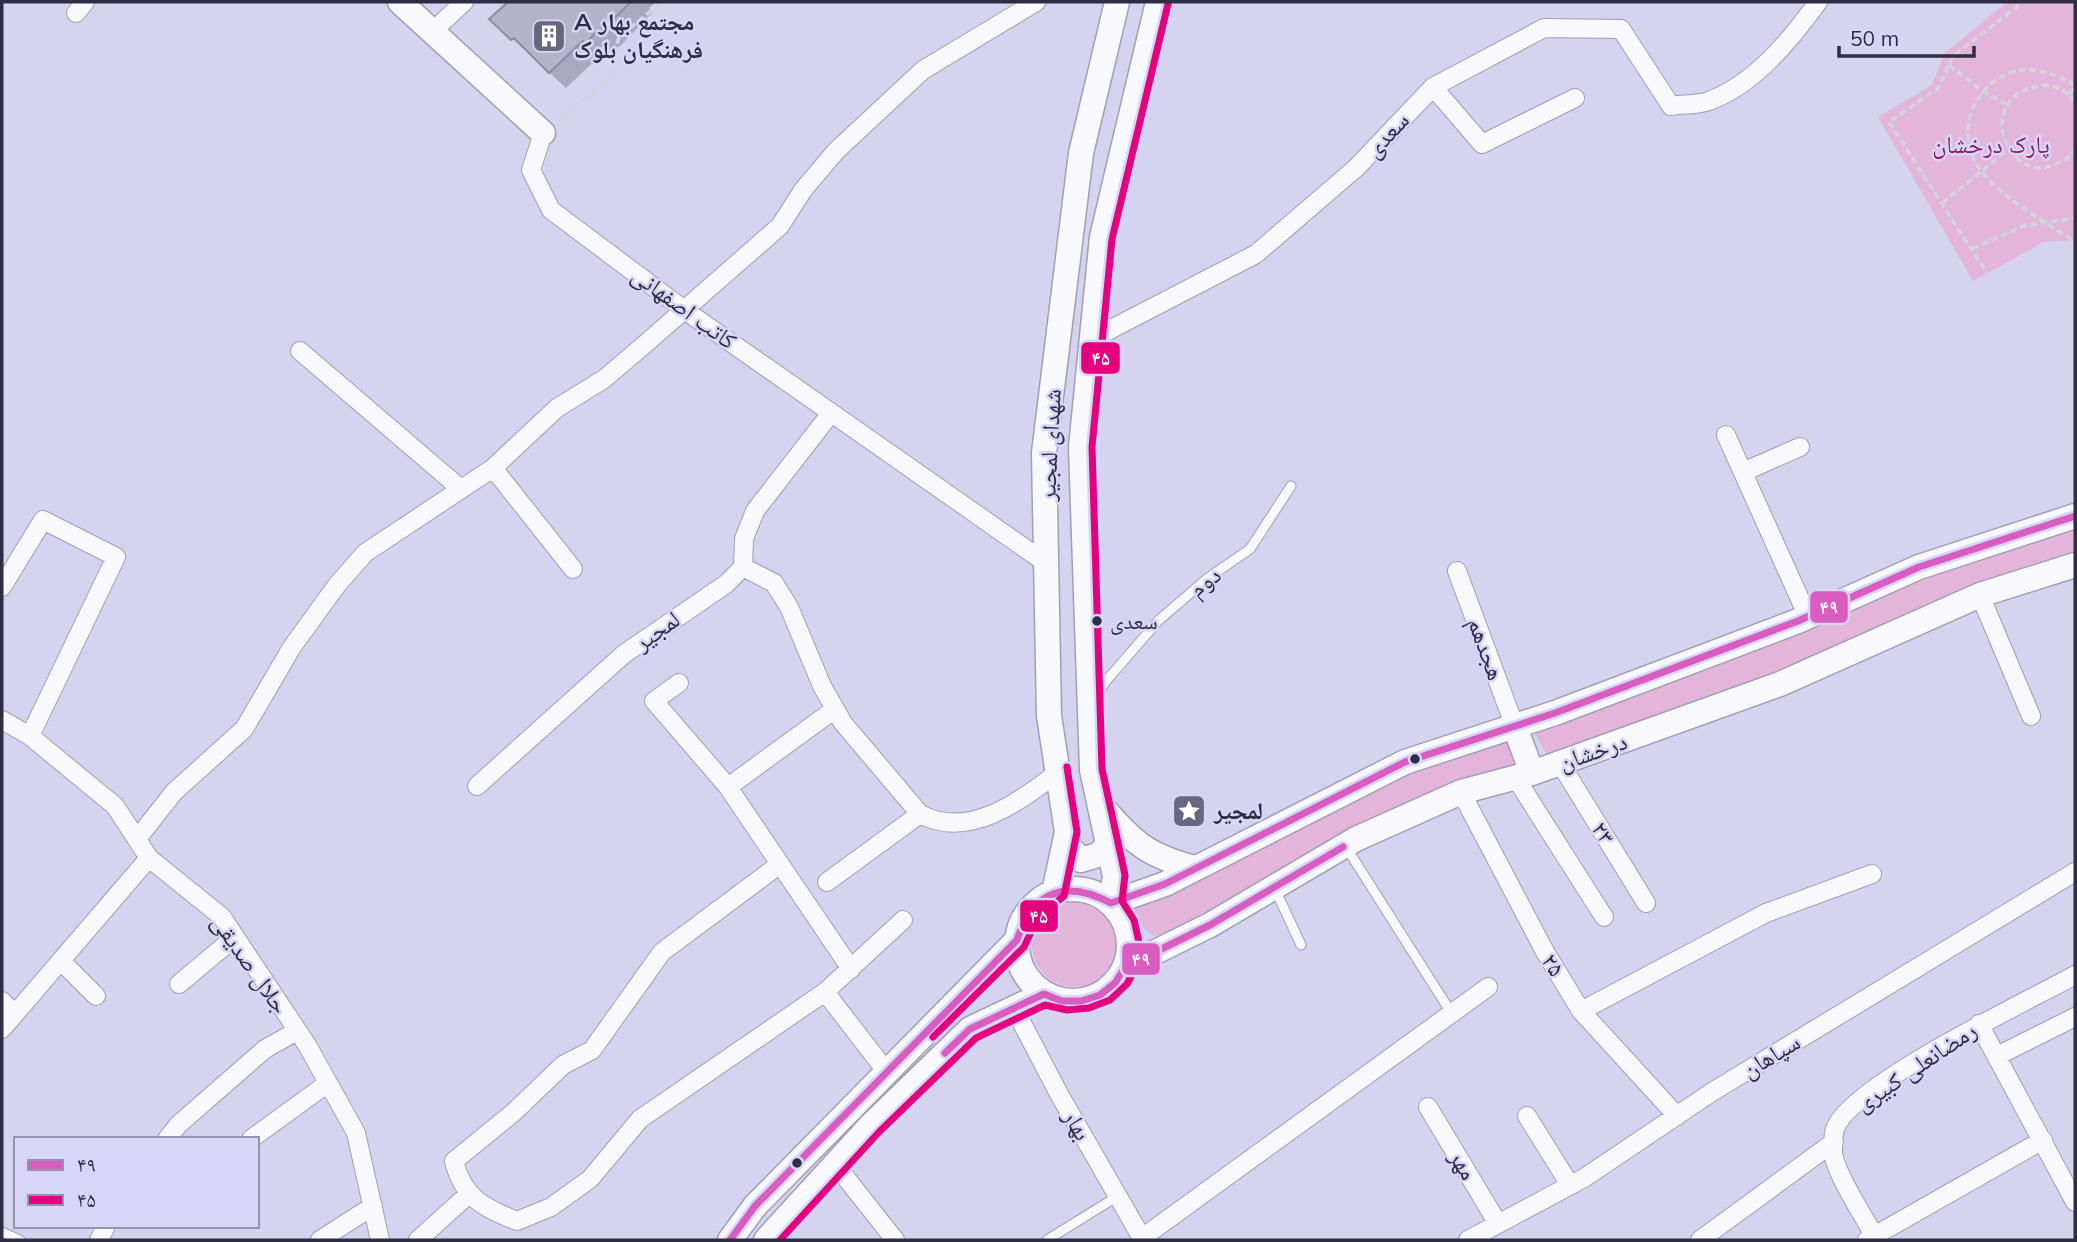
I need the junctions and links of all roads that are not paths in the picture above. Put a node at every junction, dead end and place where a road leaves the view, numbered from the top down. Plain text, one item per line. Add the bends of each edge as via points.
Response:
1 (400, 2) edge
2 (464, 2) edge
3 (1035, 2) edge
4 (1117, 2) edge
5 (1158, 2) edge
6 (1818, 2) edge
7 (433, 31) junction
8 (1433, 86) junction
9 (1575, 98) dead end
10 (543, 133) joint
11 (683, 309) junction
12 (1092, 339) junction
13 (300, 351) dead end
14 (831, 413) junction
15 (1726, 435) dead end
16 (1800, 447) dead end
17 (493, 467) junction
18 (1743, 471) junction
19 (1292, 486) dead end
20 (461, 489) junction
21 (2075, 516) edge
22 (1046, 563) junction
23 (2075, 565) edge
24 (743, 566) junction
25 (573, 569) dead end
26 (1457, 570) dead end
27 (2, 587) edge
28 (1980, 595) junction
29 (1808, 617) junction
30 (679, 683) dead end
31 (835, 709) junction
32 (1089, 709) junction
33 (2031, 716) dead end
34 (2, 720) edge
35 (1515, 727) junction
36 (30, 736) junction
37 (1560, 763) junction
38 (1058, 772) junction
39 (1523, 775) junction
40 (477, 786) dead end
41 (728, 787) junction
42 (1461, 792) junction
43 (1098, 802) junction
44 (919, 814) junction
45 (137, 839) junction
46 (1065, 842) junction
47 (1108, 845) junction
48 (1345, 846) junction
49 (149, 858) junction
50 (780, 864) junction
51 (1195, 868) junction
52 (2075, 872) edge
53 (1872, 874) dead end
54 (827, 882) dead end
55 (1274, 887) junction
56 (1055, 892) junction
57 (1111, 903) junction
58 (1646, 903) dead end
59 (1604, 917) dead end
60 (903, 920) dead end
61 (235, 937) junction
62 (1017, 940) junction
63 (1301, 944) dead end
64 (62, 962) junction
65 (1125, 968) junction
66 (851, 970) junction
67 (2075, 975) edge
68 (179, 984) dead end
69 (1488, 988) dead end
70 (825, 992) junction
71 (1044, 994) junction
72 (96, 996) dead end
73 (2, 1001) edge
74 (1014, 1009) junction
75 (1581, 1011) junction
76 (15, 1014) junction
77 (1452, 1014) junction
78 (2075, 1017) edge
79 (1979, 1024) junction
80 (2, 1029) edge
81 (297, 1031) junction
82 (1997, 1056) junction
83 (886, 1071) junction
84 (328, 1083) junction
85 (1428, 1108) dead end
86 (1527, 1116) dead end
87 (1677, 1116) junction
88 (169, 1137) edge
89 (253, 1137) edge
90 (2043, 1140) junction
91 (1834, 1142) junction
92 (835, 1164) junction
93 (1570, 1185) junction
94 (470, 1193) junction
95 (1118, 1196) junction
96 (2075, 1202) edge
97 (373, 1206) junction
98 (1497, 1222) junction
99 (2, 1232) edge
100 (770, 1239) edge
101 (1143, 1239) edge
102 (1873, 1239) edge
103 (20, 1240) edge
104 (320, 1240) edge
105 (380, 1240) edge
106 (418, 1240) edge
107 (730, 1240) edge
108 (895, 1240) edge
109 (1047, 1240) edge
110 (1468, 1240) edge
111 (1700, 1240) edge

1 - 7 main road
2 - 7 street
3 - 11 street via 966,41 905,86 836,151 780,226
4 - 22 main road, شهدای لمجیر via 1081,153 1044,453
5 - 12 main road, شهدای لمجیر via 1102,237
6 - 8 street, سعدی via 1758,70 1708,102 1671,106 1621,29 1544,28
7 - 10 main road
8 - 9 street via 1482,144
8 - 12 street, سعدی via 1356,168 1256,254
10 - 11 street, کاتب اصفهانی via 531,170 551,210
11 - 14 street, کاتب اصفهانی
11 - 17 street via 604,379 557,408
12 - 32 main road, شهدای لمجیر via 1081,447
13 - 20 street
14 - 22 street, کاتب اصفهانی
14 - 24 street via 755,511 744,539
15 - 18 street
16 - 18 street
17 - 20 street
17 - 25 street
18 - 29 street
19 - 32 lane, دوم via 1250,549 1159,620 1106,681
20 - 45 street via 365,553 292,647 244,729 174,792
21 - 29 main road, درخشان via 1919,567
22 - 38 main road, شهدای لمجیر via 1049,716
23 - 28 main road, درخشان
24 - 31 street via 774,583
24 - 40 street, لمجیر via 726,584 624,654
26 - 35 street, هجدهم
27 - 36 street via 43,520 116,557
28 - 33 street
28 - 37 main road, درخشان via 1780,684
29 - 35 main road, درخشان
30 - 41 street via 654,701
31 - 41 street
31 - 44 street
32 - 43 main road, شهدای لمجیر
34 - 36 street, جلال صدیقی
35 - 39 main road
35 - 51 main road, درخشان via 1405,762
36 - 45 street, جلال صدیقی via 115,806
37 - 39 main road, درخشان
37 - 58 street, ۲۳
38 - 44 street via 980,819 958,824 934,822
38 - 46 main road, شهدای لمجیر
39 - 42 main road, درخشان
39 - 59 street
41 - 50 street
42 - 48 main road, درخشان
42 - 75 street, ۲۵
43 - 47 main road, شهدای لمجیر
43 - 51 main road via 1135,843 1162,860
44 - 54 street
45 - 49 street, جلال صدیقی
46 - 47 main road via 1081,860 1098,855
46 - 56 main road, شهدای لمجیر
47 - 57 main road, شهدای لمجیر via 1115,876
48 - 55 main road, درخشان
48 - 77 lane
49 - 61 street, جلال صدیقی via 222,917
49 - 64 street
50 - 66 street
50 - 94 street via 662,952 592,1050 563,1065 454,1161 459,1180
51 - 57 main road, درخشان
52 - 87 street, سپاهان
53 - 75 street via 1766,913
55 - 63 lane
55 - 65 main road, درخشان
56 - 57 main road via 1084,890
56 - 62 main road via 1028,910
57 - 65 main road via 1128,933
60 - 66 street
61 - 68 street
61 - 81 street, جلال صدیقی
62 - 71 main road via 1023,971
62 - 83 main road
64 - 72 street
64 - 76 street
65 - 71 main road via 1115,984 1100,995 1062,1001
66 - 70 street
67 - 79 street, رمضانعلی کبیری
69 - 77 street
70 - 83 street
70 - 94 street via 640,1119 590,1179 551,1207 517,1221 483,1208
71 - 74 main road
73 - 76 street
74 - 92 main road via 970,1028
74 - 95 street, بهار
75 - 87 street, ۲۵
76 - 80 street
77 - 101 street
78 - 82 street
79 - 82 street
79 - 91 street, رمضانعلی کبیری via 1855,1104 1835,1127
81 - 84 street, جلال صدیقی
81 - 88 street via 265,1049
82 - 90 street
83 - 107 main road via 755,1206
84 - 89 street
84 - 97 street, جلال صدیقی via 356,1133
85 - 98 street, مهر
86 - 93 street
87 - 93 street, سپاهان
90 - 96 street
90 - 102 street
91 - 102 street via 1832,1154
91 - 111 street
92 - 100 main road
92 - 108 street
93 - 98 street, سپاهان
94 - 106 street
95 - 101 street, بهار
95 - 109 lane
97 - 104 street
97 - 105 street, جلال صدیقی
98 - 110 street, سپاهان
99 - 103 lane

